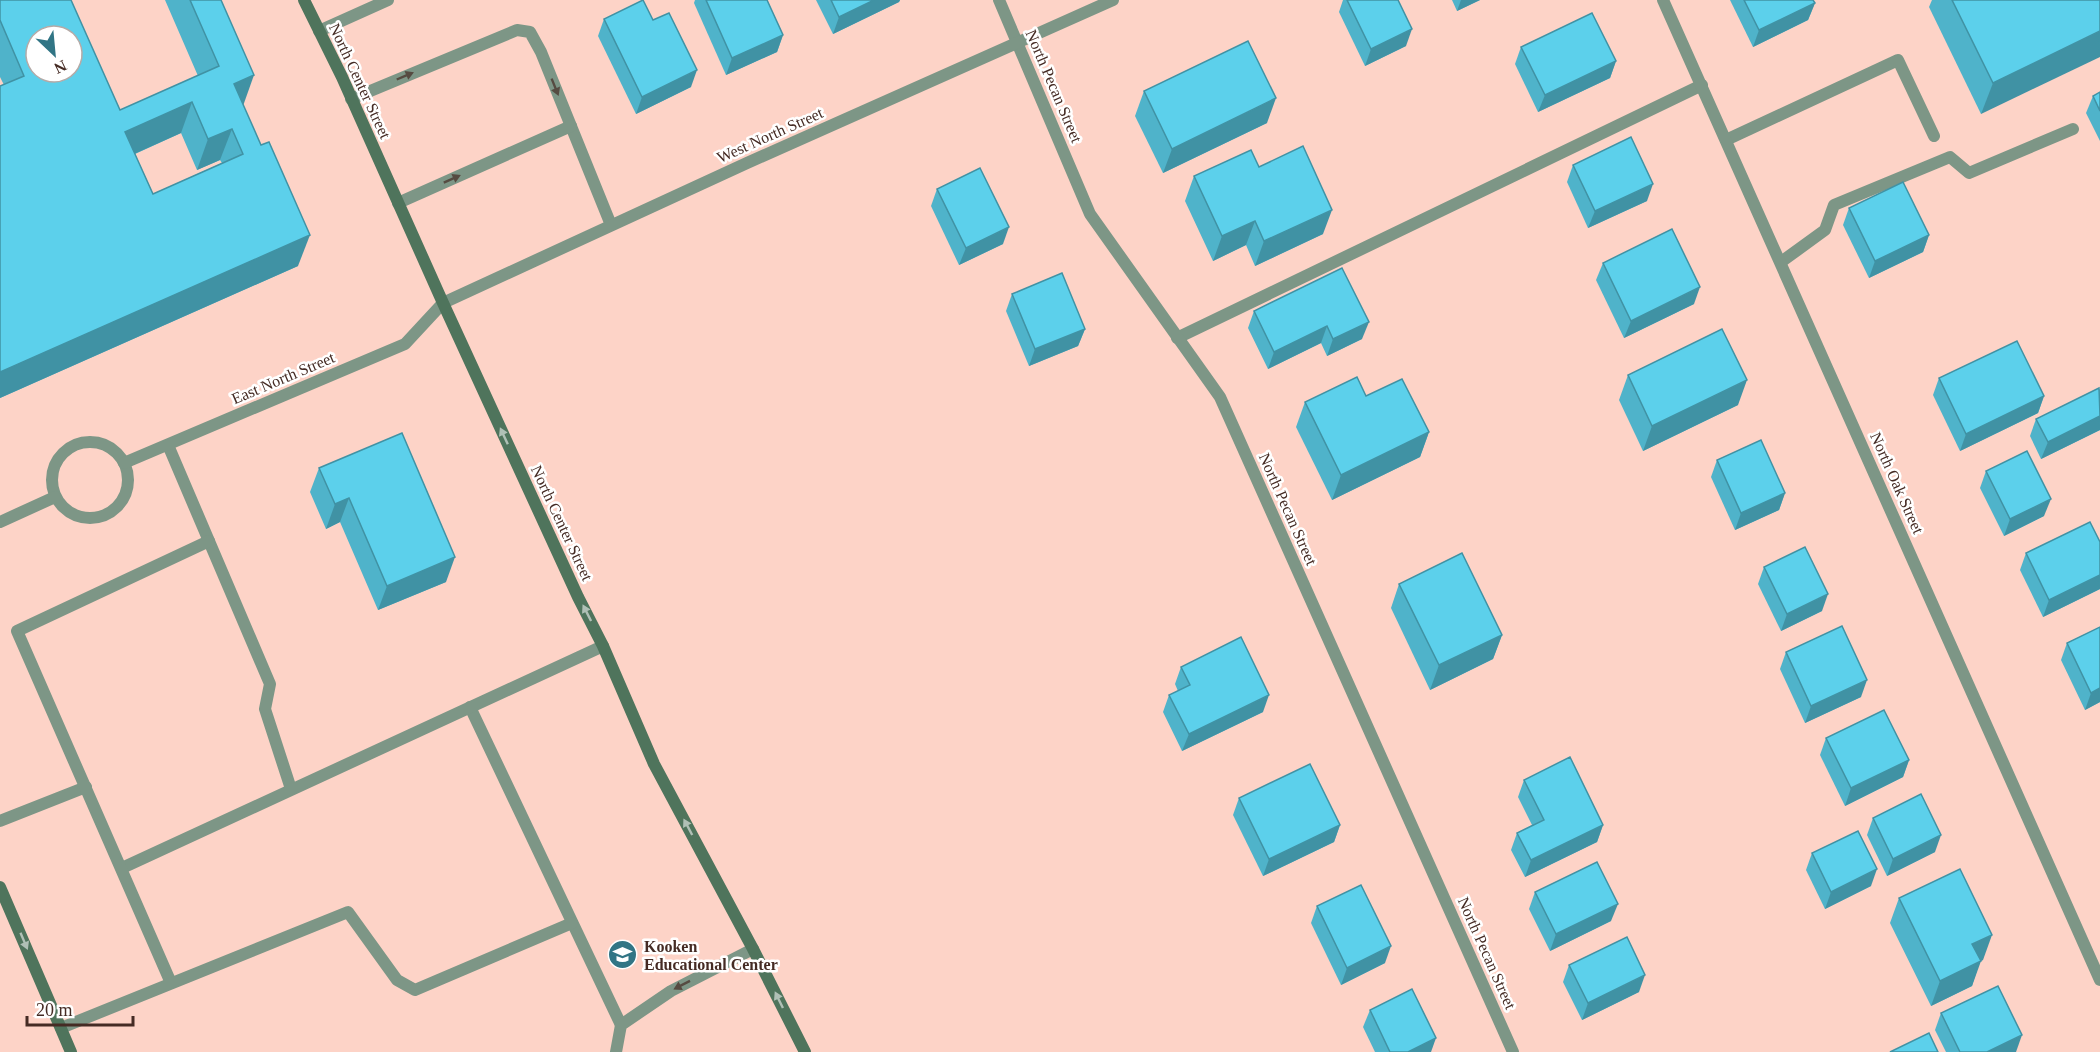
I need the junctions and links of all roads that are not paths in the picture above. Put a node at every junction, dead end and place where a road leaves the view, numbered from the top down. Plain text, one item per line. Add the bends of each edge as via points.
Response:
1 (304, 0) edge
2 (388, 0) edge
3 (999, 0) edge
4 (1113, 0) edge
5 (1663, 0) edge
6 (319, 31) junction
7 (1017, 42) junction
8 (1702, 85) junction
9 (351, 99) junction
10 (571, 126) junction
11 (2073, 129) dead end
12 (1934, 136) dead end
13 (1726, 140) junction
14 (398, 203) junction
15 (611, 225) junction
16 (1781, 262) junction
17 (443, 303) junction
18 (1177, 338) junction
19 (168, 445) junction
20 (123, 463) junction
21 (55, 497) junction
22 (0, 522) edge
23 (209, 542) junction
24 (603, 646) junction
25 (470, 707) junction
26 (86, 787) junction
27 (291, 789) junction
28 (0, 821) edge
29 (122, 868) junction
30 (1, 892) edge
31 (572, 923) junction
32 (753, 949) junction
33 (2100, 980) edge
34 (171, 983) junction
35 (621, 1025) junction
36 (61, 1028) junction
37 (71, 1052) edge
38 (616, 1052) edge
39 (805, 1052) edge
40 (1513, 1052) edge

1 - 6 main road, North Center Street
2 - 6 street
3 - 7 street, North Pecan Street
4 - 7 street, West North Street
5 - 8 street, North Oak Street
6 - 9 main road, North Center Street
7 - 15 street, West North Street
7 - 18 street, North Pecan Street via 1090,214
8 - 13 street, North Oak Street
8 - 18 street
9 -> 10 street via 517,30 530,32
9 - 14 main road, North Center Street
14 -> 10 street
10 - 15 street
11 - 16 street via 1969,173 1950,157 1834,205 1825,230
12 - 13 street via 1898,60
13 - 16 street, North Oak Street
14 - 17 main road, North Center Street
15 - 17 street, West North Street
16 - 33 street, North Oak Street
17 - 19 street, East North Street via 405,344
24 -> 17 main road, North Center Street
18 - 40 street, North Pecan Street via 1220,397
19 - 20 street, East North Street
19 - 23 street
20 - 21 street via 114,450 103,445 92,442 74,446 59,456 54,467 51,480
20 - 21 street via 128,482 125,494 109,513 82,518 70,513
21 - 22 street
23 - 26 street via 17,631
23 - 27 street via 270,684 265,709
24 - 25 street
32 -> 24 main road, North Center Street via 654,764
25 - 27 street
25 - 31 street
26 - 28 street
26 - 29 street
27 - 29 street
29 - 34 street
30 -> 36 main road
31 - 34 street via 415,990 397,980 348,912
31 - 35 street
32 -> 35 street via 671,991
39 -> 32 main road, North Center Street
34 - 36 street
35 - 38 street
36 - 37 main road

